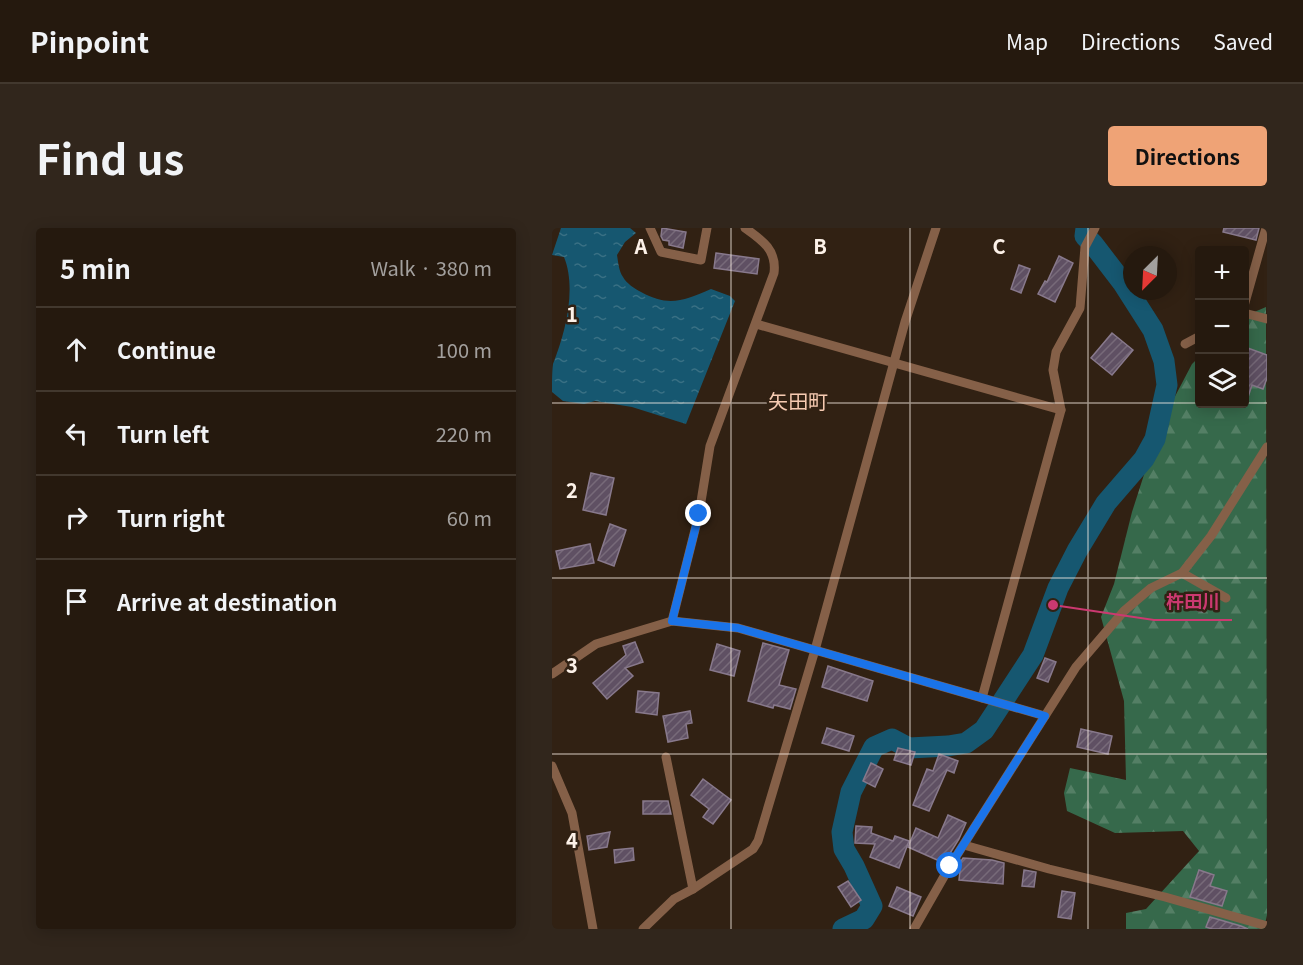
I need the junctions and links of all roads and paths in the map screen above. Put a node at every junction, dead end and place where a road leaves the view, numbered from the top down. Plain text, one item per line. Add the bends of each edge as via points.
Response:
1 (650, 228) edge
2 (707, 228) edge
3 (745, 228) edge
4 (936, 228) edge
5 (1095, 228) edge
6 (1266, 228) edge
7 (1247, 300) edge
8 (1249, 314) edge
9 (1267, 320) edge
10 (756, 324) junction
11 (1195, 339) edge
12 (1185, 344) dead end
13 (895, 363) junction
14 (1061, 410) junction
15 (1267, 447) edge
16 (1182, 573) junction
17 (1226, 598) dead end
18 (672, 621) junction
19 (815, 650) junction
20 (552, 674) edge
21 (982, 698) junction
22 (1045, 716) junction
23 (666, 757) dead end
24 (552, 766) edge
25 (964, 845) junction
26 (693, 889) junction
27 (1267, 926) edge
28 (592, 929) edge
29 (643, 929) edge
30 (914, 929) edge

1 - 2 street via 661,252 701,260
3 - 10 street via 765,242 776,261
4 - 13 street
5 - 14 street via 1085,247 1080,309 1056,352 1053,370
6 - 7 street
8 - 9 street
10 - 13 street
10 - 18 street via 710,446 699,514
11 - 12 street
13 - 14 street
13 - 19 street
14 - 21 street
15 - 16 street via 1212,536
16 - 17 street
16 - 22 street via 1151,588 1124,611 1076,667
18 - 19 street via 738,628
18 - 20 street via 596,644
19 - 21 street
19 - 26 street via 758,841 753,849
21 - 22 street
22 - 25 street
23 - 26 street
24 - 28 street via 572,813
25 - 27 street
25 - 30 street
26 - 29 street via 674,899

